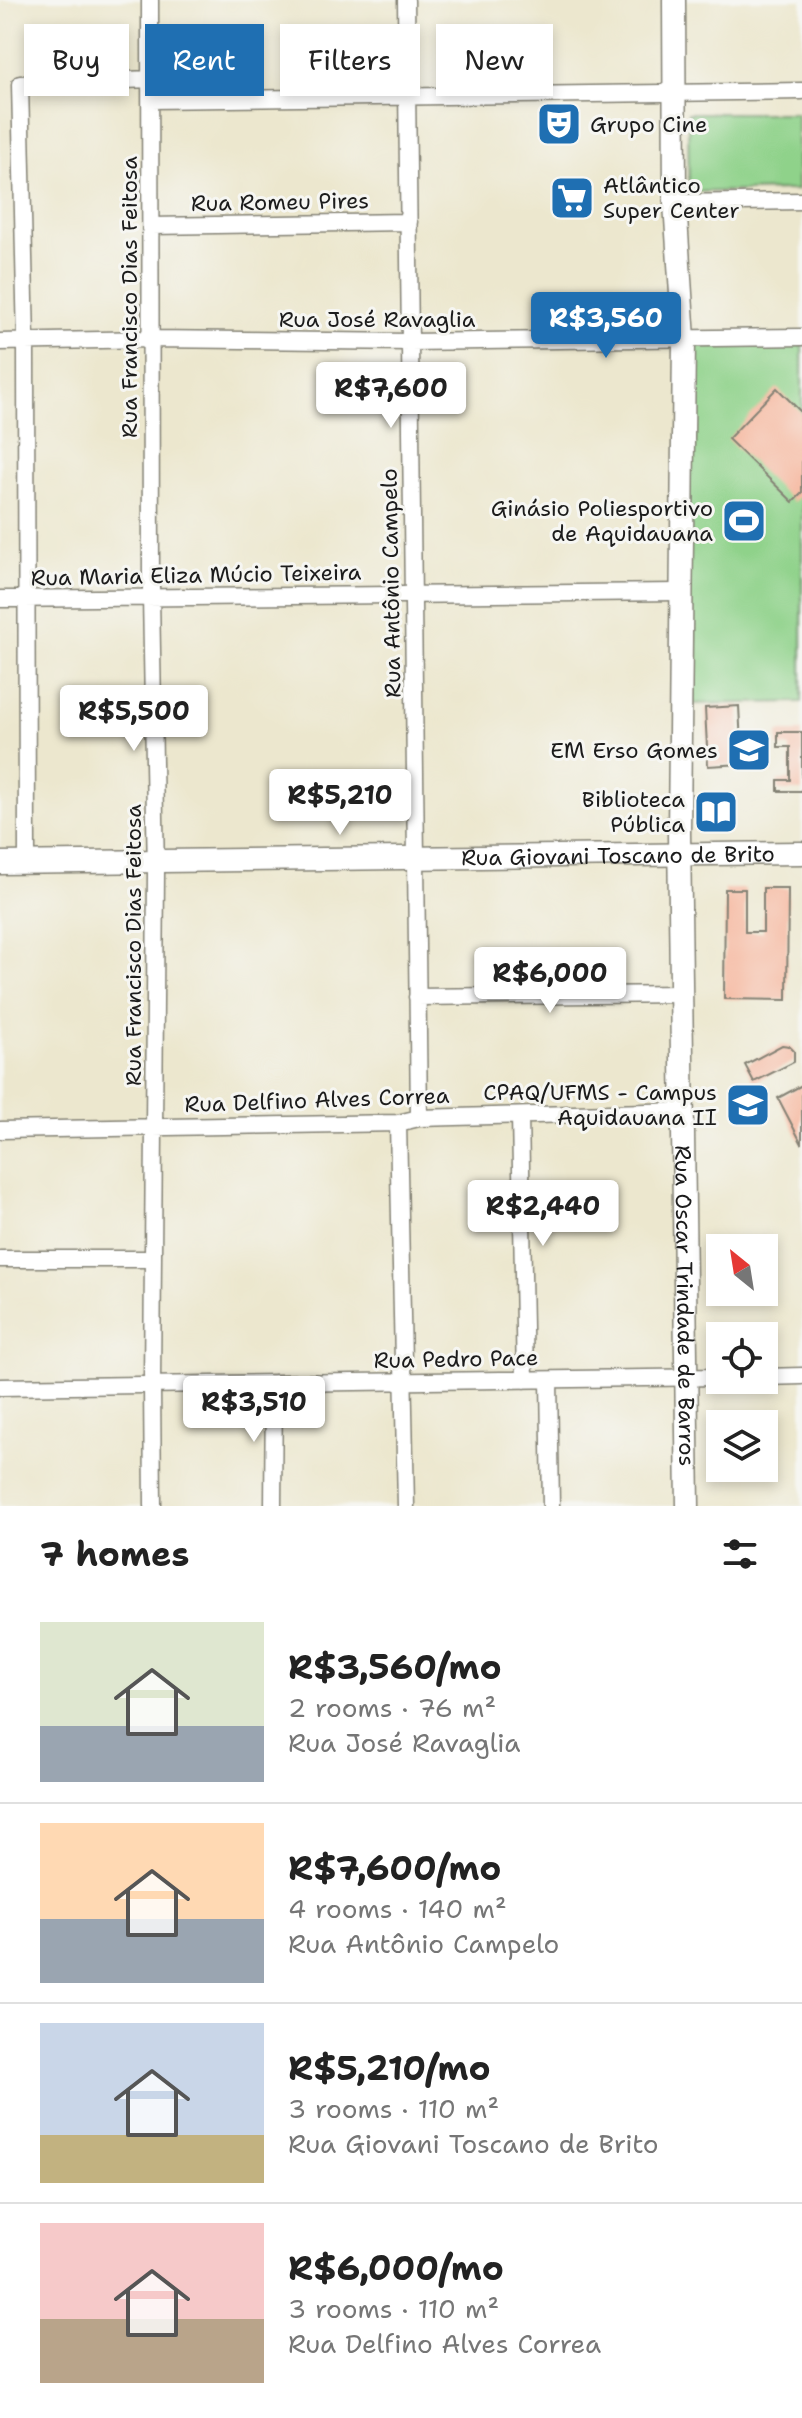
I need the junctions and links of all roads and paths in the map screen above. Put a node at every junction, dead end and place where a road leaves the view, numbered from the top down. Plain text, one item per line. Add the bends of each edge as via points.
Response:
1 (150, 0) edge
2 (406, 0) edge
3 (674, 0) edge
4 (150, 24) edge
5 (406, 24) edge
6 (145, 79) edge
7 (802, 91) edge
8 (675, 93) junction
9 (151, 96) edge
10 (407, 96) joint
11 (420, 96) edge
12 (151, 100) junction
13 (802, 201) edge
14 (675, 203) junction
15 (409, 222) junction
16 (151, 226) junction
17 (802, 337) edge
18 (151, 339) junction
19 (684, 339) junction
20 (0, 342) edge
21 (26, 342) junction
22 (410, 342) junction
23 (680, 592) junction
24 (413, 594) junction
25 (151, 596) junction
26 (0, 599) edge
27 (28, 599) junction
28 (802, 853) edge
29 (681, 854) junction
30 (416, 860) junction
31 (156, 861) junction
32 (27, 862) junction
33 (0, 863) edge
34 (682, 994) junction
35 (417, 997) junction
36 (684, 1111) junction
37 (520, 1116) junction
38 (419, 1118) junction
39 (398, 1123) junction
40 (154, 1127) junction
41 (0, 1130) edge
42 (0, 1259) edge
43 (153, 1259) junction
44 (802, 1376) edge
45 (687, 1377) junction
46 (706, 1377) edge
47 (778, 1377) edge
48 (525, 1380) junction
49 (549, 1380) junction
50 (403, 1381) junction
51 (274, 1383) junction
52 (152, 1385) junction
53 (0, 1387) edge
54 (153, 1506) edge
55 (273, 1506) edge
56 (406, 1506) edge
57 (551, 1506) edge
58 (688, 1506) edge

1 - 4 street, Rua Francisco Dias Feitosa
2 - 5 street, Rua Antônio Campelo
3 - 8 main road, Rua Oscar Trindade de Barros
6 - 21 street via 20,84
7 - 8 street
8 - 11 street
8 - 14 main road, Rua Oscar Trindade de Barros
9 - 12 street, Rua Francisco Dias Feitosa
10 - 12 street
10 - 15 street, Rua Antônio Campelo
12 - 16 street, Rua Francisco Dias Feitosa
13 - 14 street
14 - 19 main road, Rua Oscar Trindade de Barros
15 - 16 street, Rua Romeu Pires
15 - 22 street, Rua Antônio Campelo
16 - 18 street, Rua Francisco Dias Feitosa
17 - 19 street, Rua José Ravaglia
18 - 21 street, Rua José Ravaglia
18 - 22 street, Rua José Ravaglia
18 - 25 street, Rua Francisco Dias Feitosa
19 - 22 street, Rua José Ravaglia
19 - 23 main road, Rua Oscar Trindade de Barros
20 - 21 street, Rua José Ravaglia
21 - 27 street
22 - 24 street, Rua Antônio Campelo
23 - 24 street, Rua Maria Eliza Múcio Teixeira
23 - 29 main road, Rua Oscar Trindade de Barros
24 - 25 street, Rua Maria Eliza Múcio Teixeira
24 - 30 street, Rua Antônio Campelo
25 - 27 street, Rua Maria Eliza Múcio Teixeira
25 - 31 street, Rua Francisco Dias Feitosa
26 - 27 street, Rua Maria Eliza Múcio Teixeira
27 - 32 street
28 - 29 main road, Rua Giovani Toscano de Brito
29 - 30 main road, Rua Giovani Toscano de Brito
29 - 34 main road, Rua Oscar Trindade de Barros
30 - 31 main road, Rua Giovani Toscano de Brito
30 - 35 street, Rua Antônio Campelo
31 - 32 main road, Rua Giovani Toscano de Brito
31 - 40 street, Rua Francisco Dias Feitosa
32 - 33 main road, Rua Giovani Toscano de Brito
34 - 35 street
34 - 36 main road, Rua Oscar Trindade de Barros
35 - 38 street, Rua Antônio Campelo
36 - 37 street, Rua Delfino Alves Correa
36 - 45 main road, Rua Oscar Trindade de Barros
37 - 38 street, Rua Delfino Alves Correa
37 - 48 street
38 - 39 street, Rua Delfino Alves Correa
39 - 40 street, Rua Delfino Alves Correa
39 - 50 street
40 - 41 street, Rua Delfino Alves Correa
40 - 43 street, Rua Francisco Dias Feitosa
42 - 43 street
43 - 52 street, Rua Francisco Dias Feitosa
44 - 47 street
45 - 46 street, Rua Pedro Pace
45 - 49 street, Rua Pedro Pace
45 - 58 main road, Rua Oscar Trindade de Barros
48 - 49 street, Rua Pedro Pace
48 - 50 street, Rua Pedro Pace
49 - 57 street
50 - 51 street, Rua Pedro Pace
50 - 56 street
51 - 52 street, Rua Pedro Pace
51 - 55 street
52 - 53 street, Rua Pedro Pace
52 - 54 street, Rua Francisco Dias Feitosa

